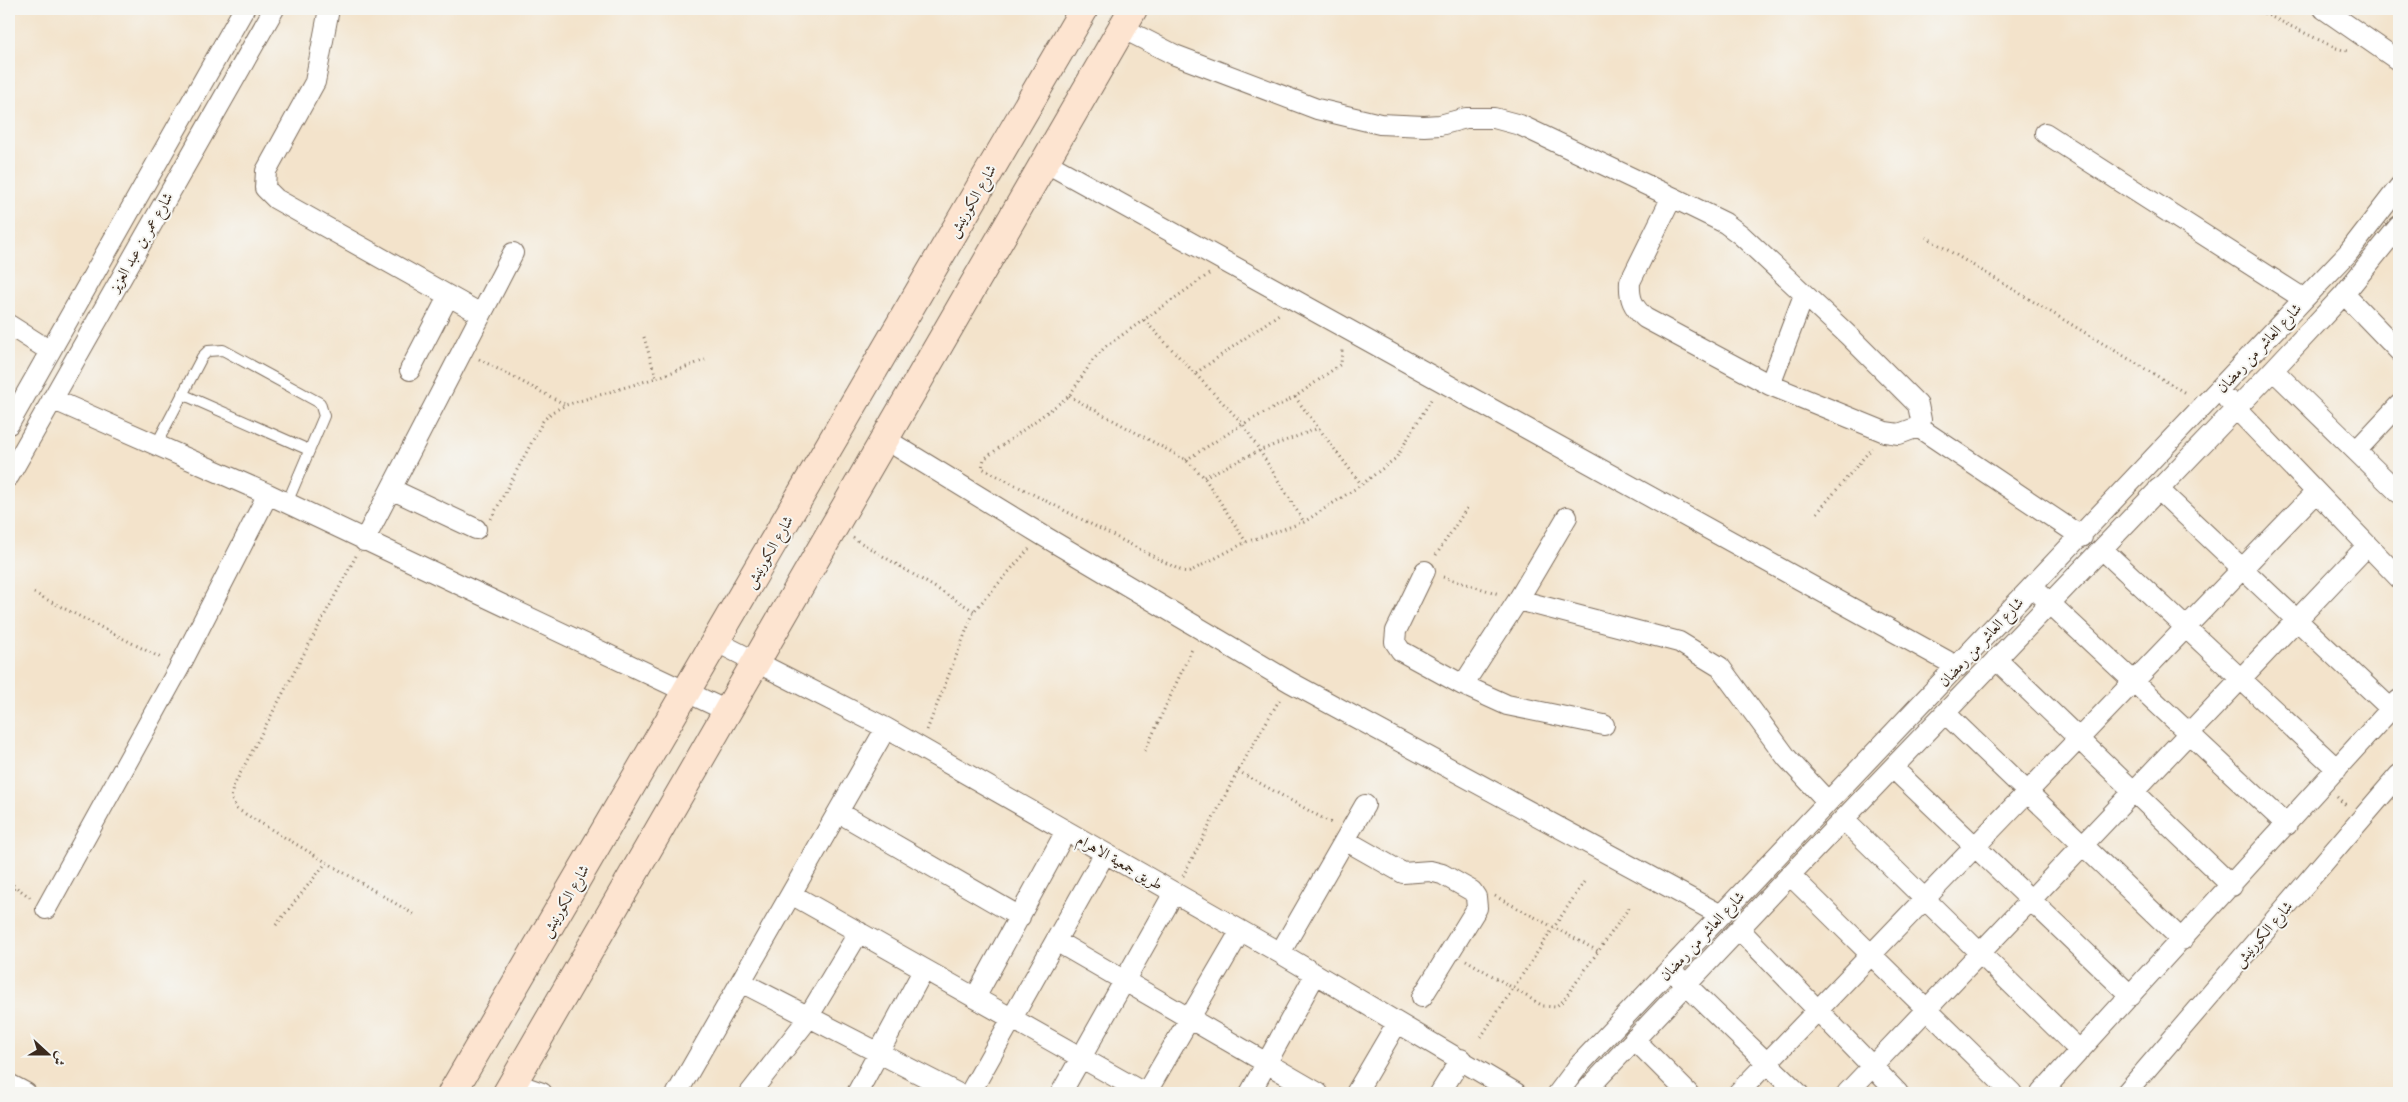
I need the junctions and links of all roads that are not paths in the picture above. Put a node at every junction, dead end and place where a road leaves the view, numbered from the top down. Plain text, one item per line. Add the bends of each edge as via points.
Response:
1 (274, 9) edge
2 (329, 9) edge
3 (1084, 9) edge
4 (1102, 9) edge
5 (2324, 9) edge
6 (239, 11) edge
7 (1127, 18) edge
8 (264, 27) junction
9 (2399, 61) edge
10 (2045, 133) dead end
11 (1046, 162) junction
12 (2399, 187) edge
13 (1672, 197) junction
14 (2397, 233) edge
15 (513, 253) dead end
16 (2344, 294) junction
17 (1804, 295) junction
18 (448, 297) junction
19 (2304, 299) junction
20 (481, 314) junction
21 (9, 325) edge
22 (50, 351) junction
23 (2399, 351) edge
24 (410, 370) dead end
25 (2273, 370) junction
26 (1770, 385) junction
27 (2218, 390) junction
28 (182, 394) junction
29 (52, 399) junction
30 (2399, 405) edge
31 (2235, 408) junction
32 (9, 424) edge
33 (1918, 428) junction
34 (885, 439) junction
35 (156, 445) junction
36 (309, 450) junction
37 (2356, 451) junction
38 (9, 476) edge
39 (391, 489) junction
40 (2158, 489) junction
41 (2316, 492) junction
42 (2399, 493) edge
43 (268, 494) junction
44 (287, 503) junction
45 (1567, 517) dead end
46 (476, 529) road end
47 (2082, 537) junction
48 (364, 540) junction
49 (2367, 546) junction
50 (2102, 549) junction
51 (2242, 568) junction
52 (1424, 571) road end
53 (2399, 578) edge
54 (2033, 587) junction
55 (1518, 600) junction
56 (2050, 603) junction
57 (2297, 620) junction
58 (2186, 627) junction
59 (717, 642) junction
60 (1996, 659) junction
61 (755, 662) junction
62 (1958, 667) junction
63 (2241, 679) junction
64 (2134, 682) junction
65 (1463, 685) junction
66 (688, 692) junction
67 (2395, 704) edge
68 (727, 711) junction
69 (1945, 713) junction
70 (1604, 725) dead end
71 (886, 728) junction
72 (2189, 734) junction
73 (2078, 739) junction
74 (1893, 768) junction
75 (2337, 768) junction
76 (2399, 775) edge
77 (2028, 792) junction
78 (2134, 792) junction
79 (1828, 802) junction
80 (1365, 805) dead end
81 (838, 812) junction
82 (1844, 820) junction
83 (2287, 825) junction
84 (1066, 830) junction
85 (1347, 837) junction
86 (2083, 845) junction
87 (1975, 847) junction
88 (1105, 853) junction
89 (1790, 875) junction
90 (2232, 886) junction
91 (1174, 893) junction
92 (791, 894) junction
93 (1925, 899) junction
94 (2030, 900) junction
95 (46, 909) dead end
96 (1722, 915) junction
97 (1020, 917) junction
98 (1739, 929) junction
99 (859, 932) junction
100 (1240, 932) junction
101 (2182, 940) junction
102 (1056, 941) junction
103 (1280, 953) junction
104 (1980, 953) junction
105 (1871, 955) junction
106 (924, 969) junction
107 (1670, 969) junction
108 (1315, 975) junction
109 (1124, 981) junction
110 (741, 982) junction
111 (1686, 984) junction
112 (2130, 996) junction
113 (1422, 997) dead end
114 (976, 998) junction
115 (1927, 1009) junction
116 (1818, 1010) junction
117 (808, 1017) junction
118 (1012, 1019) junction
119 (1189, 1020) junction
120 (1397, 1023) junction
121 (1634, 1039) junction
122 (2080, 1051) junction
123 (878, 1053) junction
124 (1081, 1058) junction
125 (1461, 1059) junction
126 (1767, 1063) junction
127 (1266, 1064) junction
128 (1873, 1066) junction
129 (9, 1084) edge
130 (510, 1088) edge
131 (26, 1093) edge
132 (452, 1093) edge
133 (542, 1093) edge
134 (677, 1093) edge
135 (750, 1093) edge
136 (857, 1093) edge
137 (957, 1093) edge
138 (970, 1093) edge
139 (1061, 1093) edge
140 (1145, 1093) edge
141 (1250, 1093) edge
142 (1318, 1093) edge
143 (1356, 1093) edge
144 (1440, 1093) edge
145 (1516, 1093) edge
146 (1558, 1093) edge
147 (1584, 1093) edge
148 (1688, 1093) edge
149 (1738, 1093) edge
150 (1798, 1093) edge
151 (1847, 1093) edge
152 (1898, 1093) edge
153 (2012, 1093) edge
154 (2041, 1093) edge
155 (2126, 1093) edge

1 - 8 street, شارع عمر بن عبد العزيز
2 - 18 street via 314,82 266,171 265,188 276,199
3 - 59 main road, شارع الكورنيش
4 - 7 main road
5 - 9 street
6 - 8 street
6 - 22 street, شارع عمر بن عبد العزيز
7 - 11 main road
7 - 13 street via 1175,55 1317,109 1380,124 1424,126 1466,118 1494,118 1520,125
8 - 29 street, شارع عمر بن عبد العزيز
10 - 19 street
11 - 34 main road
11 - 62 street
12 - 19 street, شارع العاشر من رمضان via 2348,253
13 - 17 street via 1741,235
13 - 26 street via 1630,282 1629,298 1645,318
14 - 16 street, شارع العاشر من رمضان
15 - 20 street
16 - 23 street
16 - 25 street, شارع العاشر من رمضان
17 - 26 street
17 - 33 street via 1918,405 1921,420
18 - 20 street
18 - 24 street
19 - 27 street, شارع العاشر من رمضان
20 - 39 street
21 - 22 street
22 - 32 street, شارع عمر بن عبد العزيز
25 - 31 street, شارع العاشر من رمضان
25 - 37 street
26 - 33 street via 1885,432 1899,434
27 - 31 street
27 - 47 street, شارع العاشر من رمضان
28 - 35 lane
28 - 36 lane
28 - 36 lane via 202,357 208,352 223,350 320,403 324,416
29 - 35 street
29 - 38 street, شارع عمر بن عبد العزيز
30 - 37 street
31 - 40 street, شارع العاشر من رمضان
31 - 41 street
33 - 47 street
34 - 61 main road
34 - 96 street via 1290,682
35 - 43 street
36 - 44 lane
37 - 42 street
39 - 46 street
39 - 48 street
40 - 50 street, شارع العاشر من رمضان
40 - 51 street
41 - 49 street
41 - 51 street
43 - 44 street
43 - 95 street via 179,668
44 - 48 street
45 - 55 street
47 - 54 street, شارع العاشر من رمضان
48 - 66 street
49 - 53 street
49 - 57 street
50 - 56 street, شارع العاشر من رمضان
50 - 58 street
51 - 57 street
51 - 58 street
52 - 65 street via 1396,631 1396,642 1412,658
54 - 56 street
54 - 62 street, شارع العاشر من رمضان
55 - 65 street
55 - 79 street via 1679,642 1702,655 1720,667 1787,758
56 - 60 street, شارع العاشر من رمضان
56 - 64 street
57 - 63 street
57 - 67 street
58 - 63 street
58 - 64 street
59 - 61 street, طريق جمعية الاهرام
59 - 66 main road, شارع الكورنيش
60 - 69 street, شارع العاشر من رمضان
60 - 73 street
61 - 68 main road
61 - 71 street, طريق جمعية الاهرام
62 - 79 street, شارع العاشر من رمضان
63 - 72 street
63 - 75 street
64 - 72 street
64 - 73 street
65 - 70 street via 1507,705
66 - 68 street
66 - 132 main road, شارع الكورنيش
67 - 75 street
68 - 130 main road
69 - 74 street, شارع العاشر من رمضان
69 - 77 street
71 - 81 street
71 - 84 street, طريق جمعية الاهرام
72 - 78 street
72 - 83 street
73 - 77 street
73 - 78 street
74 - 82 street, شارع العاشر من رمضان
74 - 87 street
75 - 83 street
76 - 155 street, شارع الكورنيش
77 - 86 street
77 - 87 street
78 - 86 street
78 - 90 street
79 - 96 street, شارع العاشر من رمضان
80 - 85 street
81 - 92 street
81 - 97 street
82 - 89 street, شارع العاشر من رمضان
82 - 93 street
83 - 90 street
84 - 88 street, طريق جمعية الاهرام
84 - 97 street
85 - 103 street
85 - 113 street via 1403,873 1430,871 1442,874 1472,891 1476,897 1477,908
86 - 94 street
86 - 101 street
87 - 93 street
87 - 94 street
88 - 91 street, طريق جمعية الاهرام
88 - 102 street
89 - 98 street, شارع العاشر من رمضان
89 - 105 street
90 - 101 street
91 - 100 street, طريق جمعية الاهرام
91 - 109 street
92 - 99 street
92 - 110 street
93 - 104 street
93 - 105 street
94 - 104 street
94 - 112 street
96 - 107 street, شارع العاشر من رمضان
97 - 114 street
98 - 111 street, شارع العاشر من رمضان
98 - 116 street
99 - 106 street
99 - 117 street
100 - 103 street, طريق جمعية الاهرام
100 - 119 street
101 - 112 street
102 - 109 street
102 - 118 street
103 - 108 street, طريق جمعية الاهرام
104 - 115 street
104 - 122 street
105 - 115 street
105 - 116 street
106 - 114 street
106 - 123 street
107 - 111 street
107 - 146 street, شارع العاشر من رمضان via 1579,1065
108 - 120 street, طريق جمعية الاهرام
108 - 127 street
109 - 119 street
109 - 124 street
110 - 117 street
110 - 134 street
111 - 121 street, شارع العاشر من رمضان
111 - 126 street
112 - 122 street
114 - 118 street
115 - 128 street
115 - 153 street
116 - 126 street
116 - 128 street
117 - 123 street
117 - 135 street
118 - 124 street
118 - 138 street
119 - 127 street
119 - 140 street
120 - 125 street, طريق جمعية الاهرام
120 - 143 street
121 - 147 street, شارع العاشر من رمضان
121 - 148 street
122 - 154 street
123 - 136 street
123 - 137 street
124 - 139 street
124 - 140 street
125 - 144 street
125 - 145 street, طريق جمعية الاهرام
126 - 149 street
126 - 150 street
127 - 141 street
127 - 142 street
128 - 151 street
128 - 152 street
129 - 131 street
130 - 133 street

